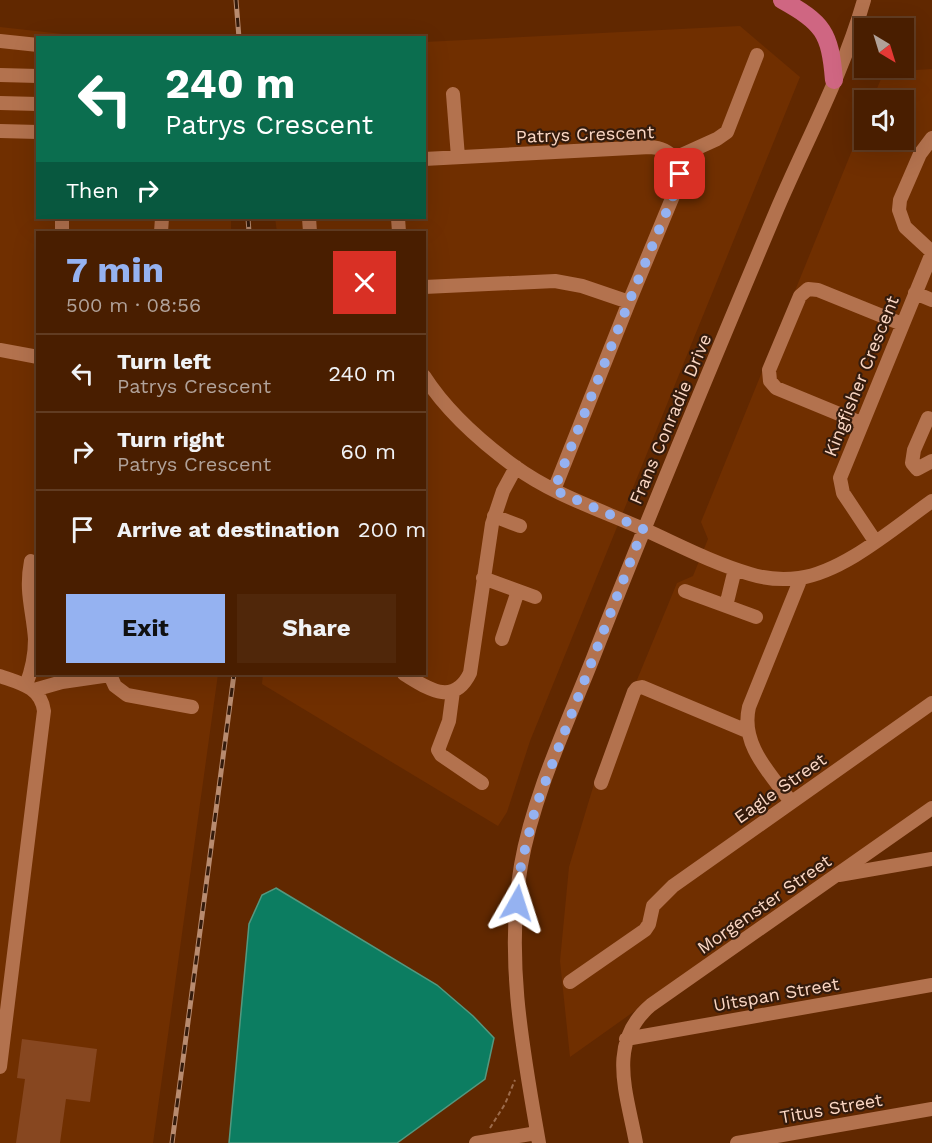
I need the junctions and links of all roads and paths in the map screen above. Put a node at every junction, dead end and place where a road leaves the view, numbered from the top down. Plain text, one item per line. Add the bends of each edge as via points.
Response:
1 (782, 0) edge
2 (864, 0) edge
3 (0, 41) edge
4 (36, 45) edge
5 (757, 55) dead end
6 (0, 75) edge
7 (36, 76) edge
8 (834, 80) junction
9 (453, 94) dead end
10 (0, 103) edge
11 (36, 104) edge
12 (0, 131) edge
13 (36, 132) edge
14 (932, 138) edge
15 (458, 157) junction
16 (675, 158) junction
17 (426, 159) edge
18 (932, 252) edge
19 (426, 287) edge
20 (915, 293) junction
21 (932, 300) edge
22 (629, 302) junction
23 (902, 324) junction
24 (0, 350) edge
25 (36, 357) edge
26 (426, 379) edge
27 (930, 416) edge
28 (861, 423) junction
29 (932, 461) edge
30 (516, 467) junction
31 (554, 490) junction
32 (932, 501) edge
33 (494, 516) junction
34 (520, 526) dead end
35 (643, 529) junction
36 (875, 541) junction
37 (31, 561) dead end
38 (735, 569) junction
39 (483, 578) junction
40 (801, 578) junction
41 (518, 591) junction
42 (685, 591) dead end
43 (534, 597) dead end
44 (726, 606) junction
45 (756, 617) dead end
46 (502, 639) dead end
47 (104, 675) edge
48 (110, 675) edge
49 (406, 675) edge
50 (0, 676) edge
51 (30, 687) junction
52 (453, 691) junction
53 (932, 703) edge
54 (192, 707) dead end
55 (747, 730) junction
56 (482, 783) dead end
57 (601, 783) dead end
58 (791, 802) junction
59 (932, 808) edge
60 (932, 860) edge
61 (836, 876) junction
62 (570, 982) dead end
63 (932, 985) edge
64 (626, 1039) junction
65 (0, 1067) edge
66 (517, 1075) dead end
67 (932, 1109) edge
68 (486, 1131) dead end
69 (538, 1138) edge
70 (476, 1143) edge
71 (636, 1143) edge
72 (737, 1143) edge

1 - 8 main road via 814,19 821,28 831,48
2 - 8 street, Frans Conradie Drive
3 - 4 street
5 - 16 street via 727,132
6 - 7 street
8 - 35 street, Frans Conradie Drive
9 - 15 street
10 - 11 street
12 - 13 street
14 - 18 street via 920,154 899,210 905,227
15 - 16 street, Patrys Crescent via 650,147 661,148
15 - 17 street, Patrys Crescent
16 - 22 street, Patrys Crescent via 678,184
18 - 20 street, Kingfisher Crescent
19 - 22 street via 555,281
20 - 21 street
20 - 23 street, Kingfisher Crescent
22 - 31 street, Patrys Crescent
23 - 28 street, Kingfisher Crescent
23 - 28 street via 808,289 800,296 769,370 770,381 776,388
24 - 25 street
26 - 30 street via 448,408
27 - 29 street via 912,463 920,469
28 - 36 street, Kingfisher Crescent via 840,484
30 - 31 street
30 - 33 street
31 - 35 street
32 - 36 street
33 - 34 street
33 - 39 street
35 - 38 street
35 - 69 street, Frans Conradie Drive via 536,806 521,865 514,957 525,1066
36 - 40 street via 835,567
37 - 51 street via 27,579 34,639
38 - 40 street via 768,578
38 - 44 street
39 - 41 street
39 - 52 street via 470,673
40 - 55 street via 749,707
41 - 43 street
41 - 46 street
42 - 44 street
44 - 45 street
47 - 51 street
48 - 54 street via 115,686 127,695
49 - 52 street via 435,691
50 - 51 street
51 - 65 street via 43,704 44,717
52 - 56 street via 449,721 438,750
53 - 58 street, Eagle Street
55 - 57 street via 637,688
55 - 58 street via 753,749
58 - 62 street, Eagle Street via 673,886 653,906 645,930
59 - 61 street, Morgenster Street
60 - 61 street
61 - 64 street, Morgenster Street via 651,1005 636,1020
63 - 64 street, Uitspan Street
64 - 71 street via 623,1062
66 - 68 path via 505,1104
67 - 72 street, Titus Street
69 - 70 street

